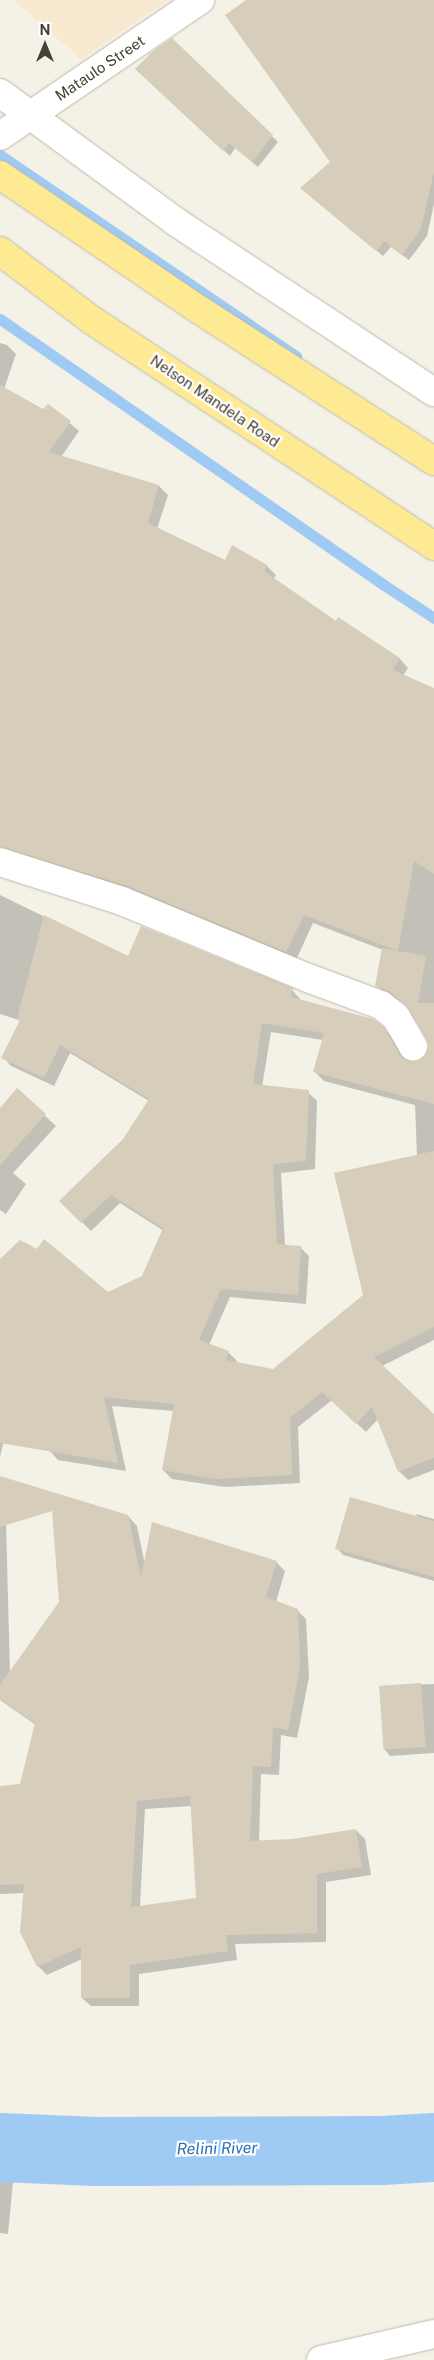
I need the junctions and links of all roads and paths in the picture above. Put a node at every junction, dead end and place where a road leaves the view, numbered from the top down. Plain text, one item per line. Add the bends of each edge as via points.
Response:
1 (200, 0) edge
2 (0, 93) edge
3 (30, 115) junction
4 (0, 136) edge
5 (0, 175) edge
6 (0, 250) edge
7 (434, 392) edge
8 (434, 461) edge
9 (434, 546) edge
10 (0, 862) edge
11 (413, 1046) dead end
12 (434, 2334) edge
13 (321, 2360) edge

1 - 3 street, Mataulo Street
2 - 3 street
3 - 4 street, Mataulo Street
3 - 7 street via 176,222
5 - 8 main road via 198,309
6 - 9 main road, Nelson Mandela Road via 93,321
10 - 11 street via 122,901 298,975 381,1005 396,1017
12 - 13 street

